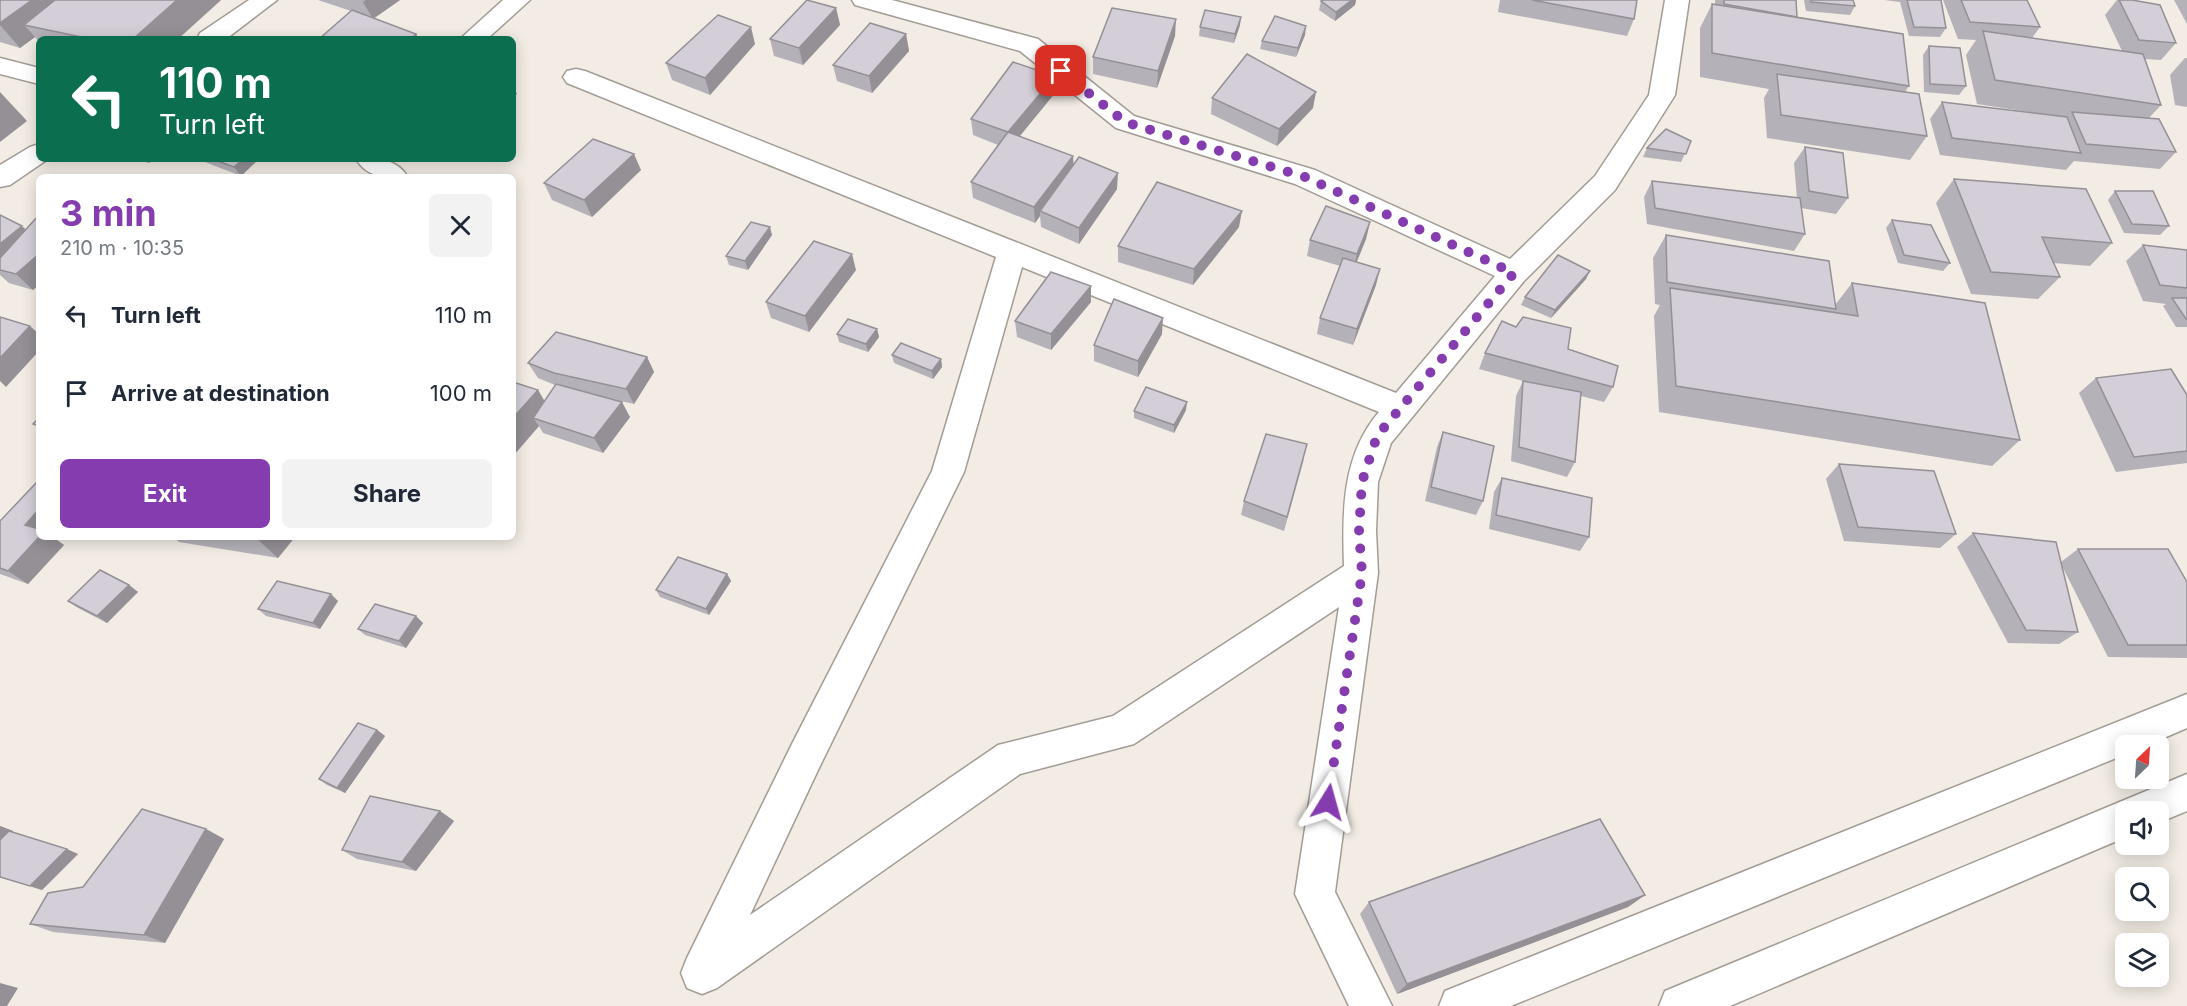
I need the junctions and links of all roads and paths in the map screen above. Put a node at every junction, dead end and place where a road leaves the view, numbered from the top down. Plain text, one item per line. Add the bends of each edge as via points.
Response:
1 (265, 0) edge
2 (518, 0) edge
3 (864, 0) edge
4 (1677, 0) edge
5 (213, 36) edge
6 (476, 36) edge
7 (0, 66) edge
8 (36, 75) edge
9 (576, 77) dead end
10 (36, 155) edge
11 (373, 162) edge
12 (390, 174) edge
13 (0, 178) edge
14 (1012, 252) junction
15 (1514, 273) junction
16 (1401, 408) junction
17 (1362, 573) junction
18 (2187, 711) edge
19 (2187, 792) edge
20 (2166, 801) edge
21 (2115, 823) edge
22 (1371, 1006) edge
23 (1460, 1006) edge
24 (1680, 1006) edge

1 - 5 street
2 - 6 street
3 - 15 street via 1029,45 1125,122 1305,177
4 - 15 street via 1662,96 1605,183
7 - 8 street
9 - 14 street
10 - 13 street
11 - 12 street
14 - 16 street
14 - 17 street via 948,472 702,973 1011,758 1121,732
15 - 16 street
16 - 17 street via 1377,436 1362,482
17 - 22 street via 1315,894
18 - 23 street
19 - 20 street
21 - 24 street

